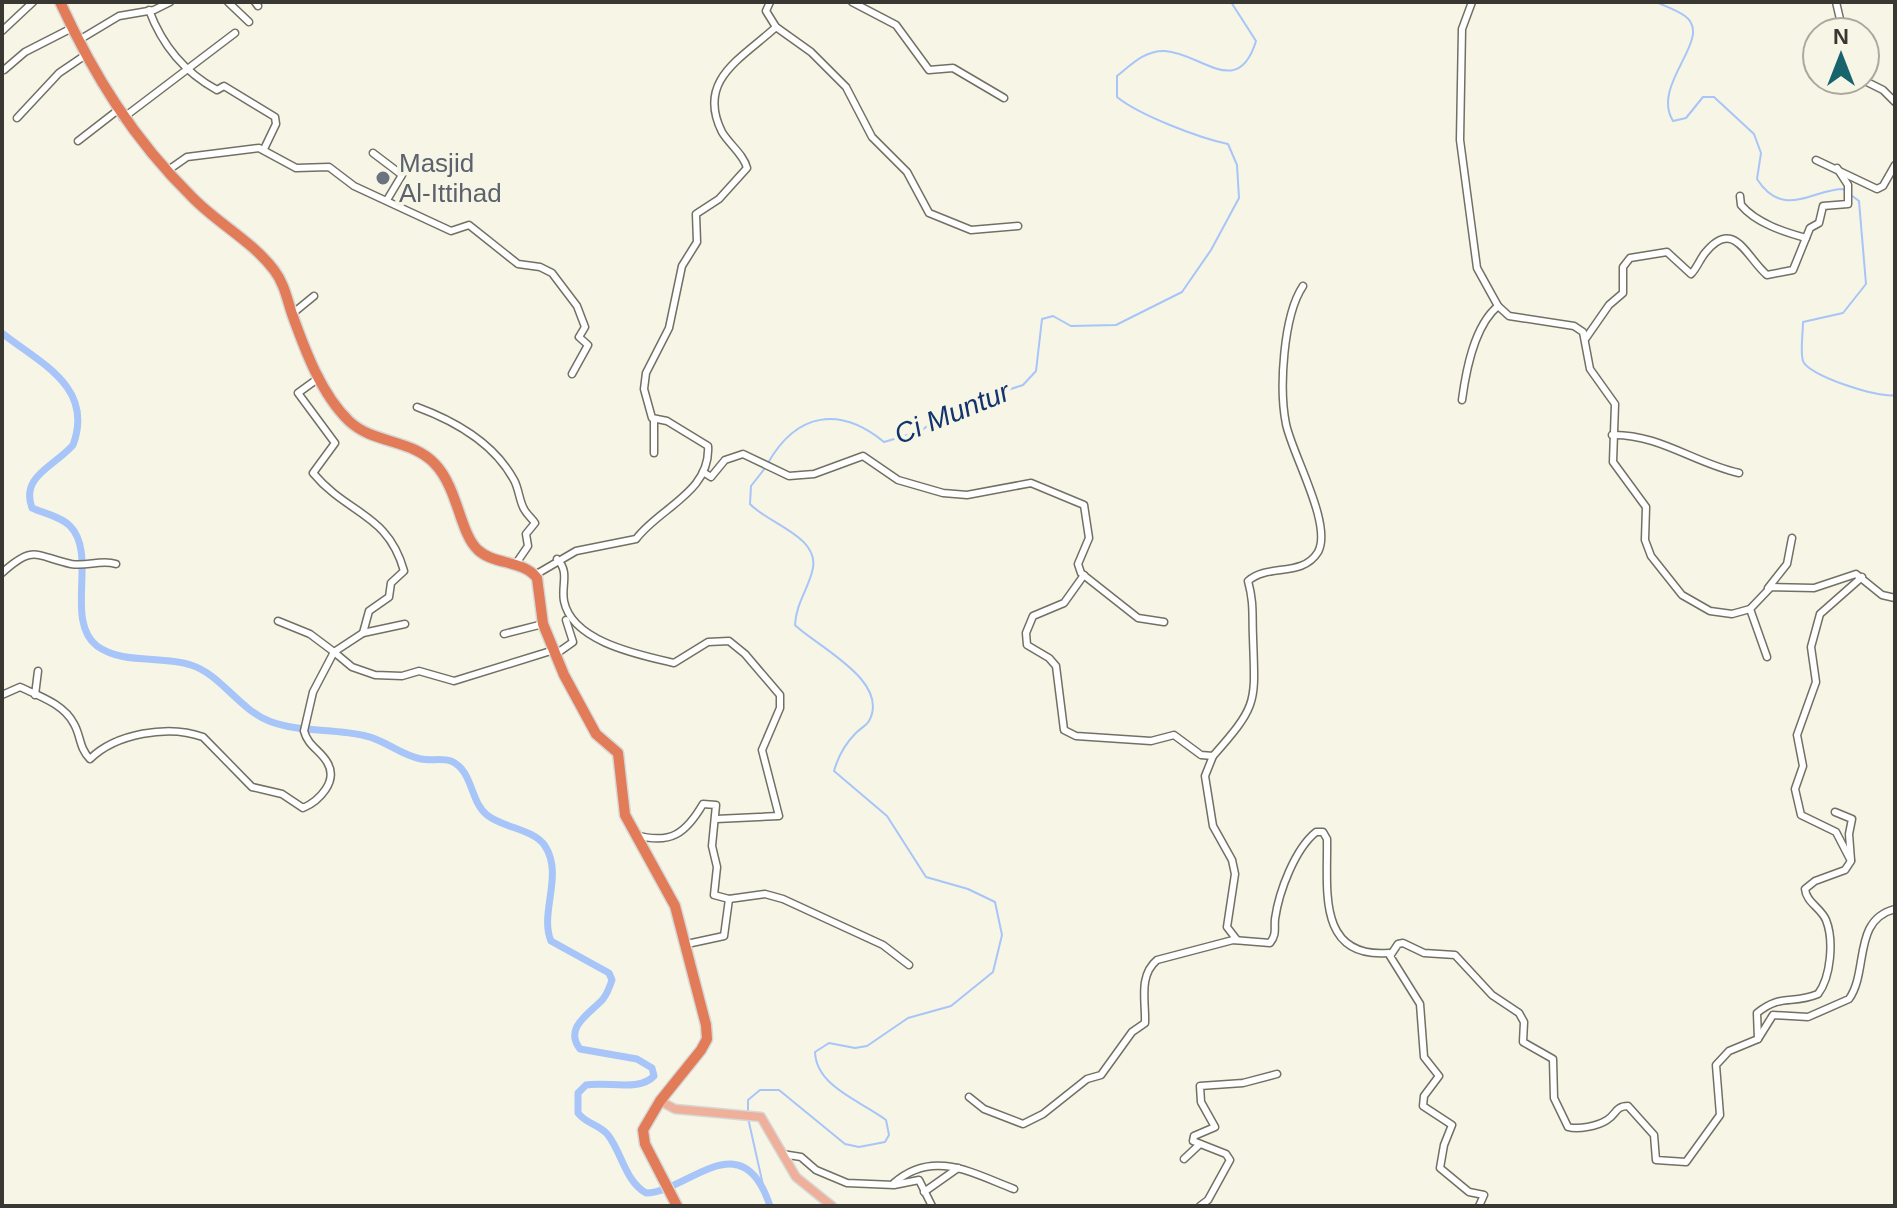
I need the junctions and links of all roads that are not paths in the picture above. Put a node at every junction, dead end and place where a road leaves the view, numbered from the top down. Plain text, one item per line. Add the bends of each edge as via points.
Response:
1 (33, 2) edge
2 (60, 2) edge
3 (170, 2) edge
4 (228, 2) edge
5 (770, 2) edge
6 (852, 2) edge
7 (1472, 2) edge
8 (149, 10) junction
9 (249, 22) dead end
10 (776, 27) junction
11 (72, 28) junction
12 (2, 31) edge
13 (235, 33) dead end
14 (77, 41) junction
15 (84, 56) junction
16 (4, 70) edge
17 (186, 70) junction
18 (1004, 98) dead end
19 (121, 114) junction
20 (17, 118) dead end
21 (78, 141) dead end
22 (264, 149) junction
23 (373, 153) dead end
24 (1816, 160) dead end
25 (1895, 165) edge
26 (1837, 168) junction
27 (167, 171) junction
28 (1740, 196) dead end
29 (387, 200) junction
30 (1018, 226) dead end
31 (1806, 238) junction
32 (1303, 286) dead end
33 (314, 296) dead end
34 (1498, 306) junction
35 (292, 314) junction
36 (1586, 338) junction
37 (572, 374) dead end
38 (320, 377) junction
39 (1462, 400) dead end
40 (417, 407) dead end
41 (654, 419) junction
42 (1612, 435) junction
43 (654, 453) dead end
44 (703, 472) junction
45 (1739, 473) dead end
46 (1792, 538) dead end
47 (557, 559) junction
48 (116, 564) dead end
49 (515, 565) junction
50 (2, 573) edge
51 (535, 575) junction
52 (1084, 575) junction
53 (1862, 577) junction
54 (1768, 588) junction
55 (1895, 598) edge
56 (1750, 609) junction
57 (566, 620) dead end
58 (278, 621) dead end
59 (1164, 622) dead end
60 (405, 624) dead end
61 (543, 624) junction
62 (363, 633) junction
63 (504, 634) dead end
64 (334, 652) junction
65 (555, 652) junction
66 (1767, 657) dead end
67 (38, 671) dead end
68 (2, 695) edge
69 (35, 695) junction
70 (1213, 756) junction
71 (1835, 812) dead end
72 (716, 819) junction
73 (633, 834) junction
74 (1851, 861) junction
75 (729, 899) junction
76 (1895, 909) edge
77 (1237, 940) junction
78 (687, 944) junction
79 (1389, 953) junction
80 (909, 965) dead end
81 (1758, 1039) junction
82 (1277, 1074) dead end
83 (969, 1097) dead end
84 (660, 1101) junction
85 (1200, 1144) junction
86 (782, 1154) junction
87 (1184, 1159) dead end
88 (958, 1168) junction
89 (891, 1185) junction
90 (1014, 1189) dead end
91 (924, 1192) junction
92 (677, 1206) edge
93 (832, 1206) edge
94 (932, 1206) edge
95 (1200, 1206) edge
96 (1479, 1206) edge

1 - 12 street
2 - 11 highway
3 - 8 street
4 - 9 street
5 - 10 street via 766,11
6 - 18 street via 896,25 929,70 953,68
7 - 34 street via 1462,29 1460,149 1477,268
8 - 14 street via 119,16
8 - 17 street via 158,36
10 - 30 street via 846,87 872,137 907,172 929,213 971,230
10 - 41 street via 713,92 720,128 747,168 719,199 696,214 697,242 682,266 669,328 646,373 644,389
11 - 14 highway
11 - 16 street via 25,52
13 - 17 street
14 - 15 highway
15 - 19 highway
15 - 20 street via 59,73
17 - 19 street
17 - 22 street via 217,90 225,86 275,117
19 - 21 street
19 - 27 highway
22 - 27 street via 187,157
22 - 29 street via 296,168 329,167 354,186
23 - 29 street via 402,174
24 - 26 street
25 - 26 street via 1877,189
26 - 31 street via 1848,190 1847,205 1823,206 1819,223
27 - 35 highway via 272,267
28 - 31 street via 1749,213
29 - 37 street via 451,231 469,225 518,264 544,268 557,278 579,309 585,328 579,336 588,344
31 - 36 street via 1795,269 1772,276 1738,242 1726,238 1716,242 1690,274 1667,252 1630,258 1623,267 1623,293
32 - 70 street via 1288,329 1284,413 1318,512 1320,542 1318,552 1305,563 1289,570 1267,569 1249,580 1255,603 1255,694
33 - 35 street
34 - 36 street via 1520,320 1578,327
34 - 39 street via 1488,316 1469,360
35 - 38 highway
36 - 42 street via 1588,364 1615,404
38 - 49 highway via 357,428 412,447 434,463 452,489 473,545
38 - 62 street via 298,393 335,443 314,474 351,509 390,535 404,571 392,582 387,599 369,611
40 - 49 street via 478,438 506,465 525,512 535,522
41 - 43 street
41 - 44 street via 704,441 709,449
42 - 45 street via 1652,439
42 - 56 street via 1616,467 1646,507 1648,552 1677,590 1710,611 1732,614
44 - 47 street via 684,499 636,539
44 - 52 street via 711,477 734,455 759,460 780,474 814,474 863,456 898,480 948,494 1024,483 1040,486 1084,505 1089,538 1078,566
46 - 54 street via 1787,564
47 - 51 street
47 - 72 street via 565,572 565,604 591,635 674,663 708,642 729,641 780,695 780,708 762,750 779,816
48 - 50 street via 73,564 44,554 14,561
49 - 51 highway
51 - 61 highway
52 - 59 street via 1141,620
52 - 70 street via 1064,603 1033,616 1026,637 1027,645 1056,666 1064,730 1076,736 1151,741 1174,735 1201,755
53 - 54 street via 1854,574 1814,588
53 - 55 street via 1882,595
53 - 74 street via 1819,616 1811,647 1816,682 1797,735 1803,766 1795,789 1801,815 1836,832
54 - 56 street
56 - 66 street
57 - 65 street via 573,642
58 - 64 street via 310,634
60 - 62 street
61 - 63 street
61 - 65 highway
62 - 64 street
64 - 65 street via 352,667 375,675 419,671 454,681
64 - 69 street via 324,666 304,731 331,773 322,796 303,808 282,794 252,787 195,734 150,733 112,741 90,759 69,716
65 - 73 highway via 596,734 618,753 622,806
67 - 69 street
68 - 69 street via 20,687
70 - 77 street via 1205,776 1213,828 1233,863 1227,927
71 - 74 street via 1852,819
72 - 73 street via 717,806 704,803 687,829 657,840
72 - 75 street via 714,893
73 - 78 highway via 675,906
74 - 81 street via 1845,870 1805,889 1826,920 1829,964 1822,989 1803,1000 1771,1001 1755,1016
75 - 78 street via 724,936
75 - 80 street via 765,894 783,899 889,948
76 - 81 street via 1882,913 1869,928 1849,999 1808,1017 1773,1015
77 - 79 street via 1266,945 1275,937 1275,918 1301,848 1320,831 1327,839 1328,905 1334,930 1356,949
77 - 83 street via 1152,964 1144,986 1144,1024 1132,1032 1101,1075 1087,1079 1043,1114 1019,1125
78 - 84 highway via 707,1039
79 - 81 street via 1403,943 1424,953 1455,955 1494,998 1519,1013 1523,1042 1552,1056 1554,1098 1568,1127 1605,1121 1628,1106 1654,1135 1659,1161 1690,1161 1720,1115 1716,1065 1729,1051
79 - 96 street via 1420,1004 1424,1057 1439,1076 1423,1106 1452,1125 1441,1170 1469,1192 1484,1195
82 - 85 street via 1200,1086 1201,1102 1215,1127 1193,1137
84 - 86 main road via 675,1109 756,1115 766,1122
84 - 92 highway via 642,1134
85 - 87 street
85 - 95 street via 1230,1160
86 - 89 street via 801,1157 847,1183
86 - 93 main road via 796,1177
88 - 89 street via 911,1169
88 - 90 street
88 - 91 street
89 - 91 street via 919,1180
91 - 94 street

